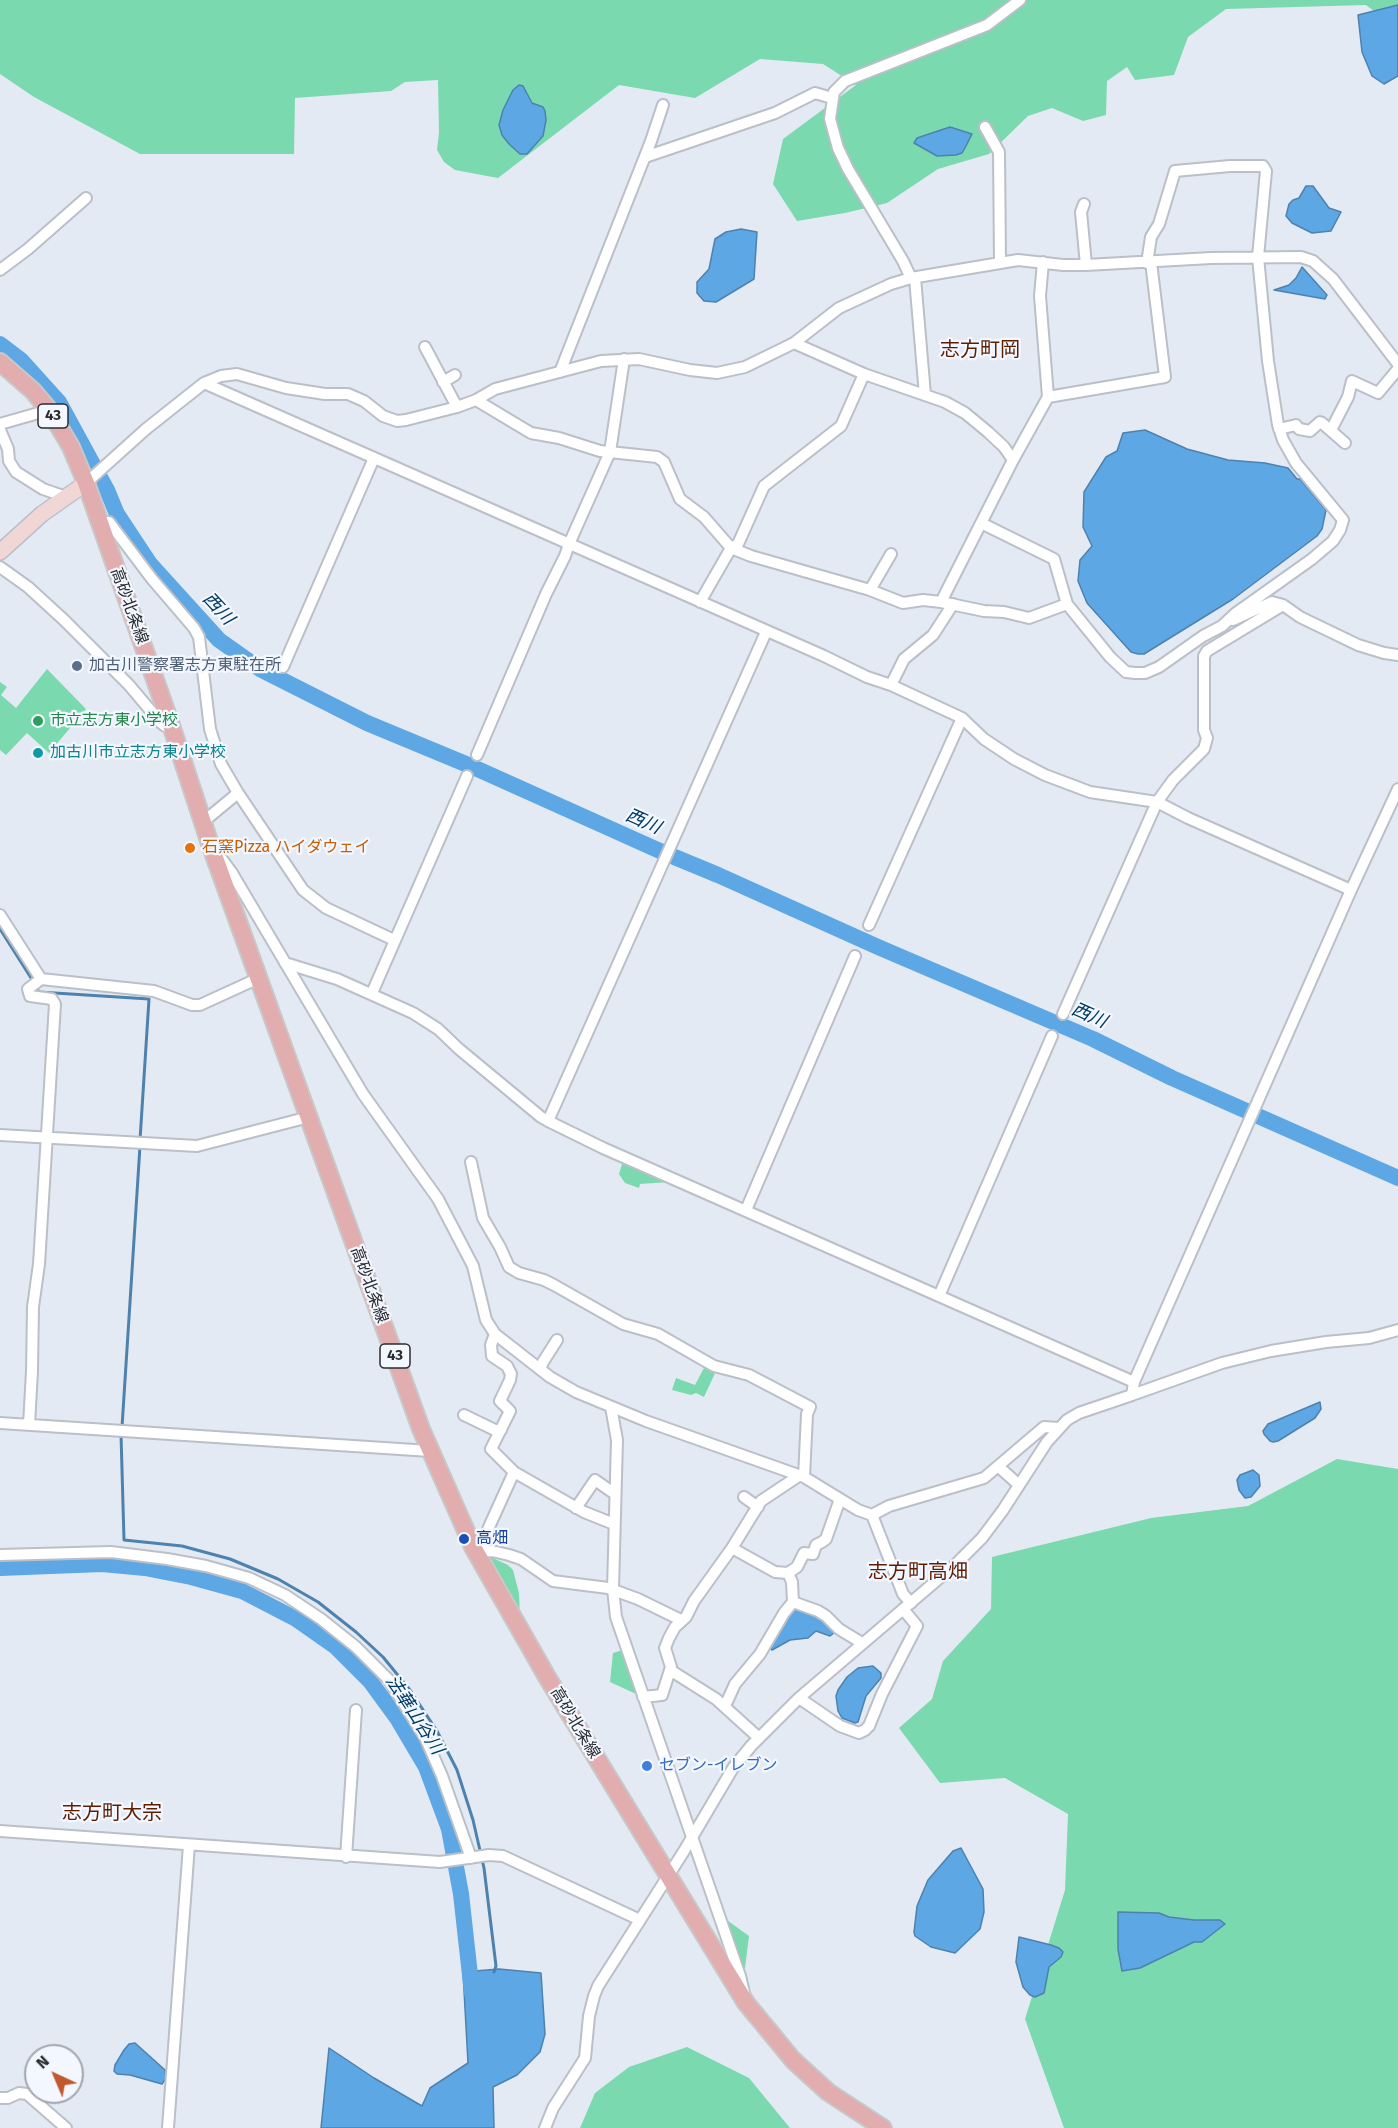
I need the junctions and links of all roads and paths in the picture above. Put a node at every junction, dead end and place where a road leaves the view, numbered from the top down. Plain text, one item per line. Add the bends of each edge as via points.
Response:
1 (1020, 0) edge
2 (832, 98) junction
3 (663, 105) dead end
4 (985, 127) dead end
5 (645, 157) junction
6 (86, 198) dead end
7 (1084, 204) dead end
8 (1258, 257) junction
9 (1000, 262) junction
10 (1043, 262) junction
11 (1149, 262) junction
12 (1086, 265) junction
13 (0, 270) edge
14 (913, 278) junction
15 (794, 343) junction
16 (425, 347) dead end
17 (624, 359) junction
18 (0, 362) edge
19 (1398, 364) edge
20 (1398, 369) edge
21 (560, 372) junction
22 (864, 374) junction
23 (455, 375) dead end
24 (443, 382) junction
25 (204, 383) junction
26 (925, 395) junction
27 (1048, 397) junction
28 (476, 400) junction
29 (457, 407) junction
30 (49, 410) junction
31 (0, 424) edge
32 (1279, 429) junction
33 (0, 430) edge
34 (1331, 430) junction
35 (1345, 443) dead end
36 (610, 452) junction
37 (374, 458) junction
38 (1013, 460) junction
39 (94, 477) junction
40 (66, 497) junction
41 (981, 523) junction
42 (100, 524) junction
43 (569, 544) junction
44 (731, 548) junction
45 (0, 552) edge
46 (891, 554) dead end
47 (0, 567) edge
48 (870, 590) junction
49 (700, 602) junction
50 (941, 602) junction
51 (954, 604) junction
52 (1067, 604) junction
53 (1283, 605) junction
54 (1227, 622) junction
55 (766, 632) junction
56 (1398, 655) edge
57 (283, 667) dead end
58 (891, 685) junction
59 (962, 718) junction
60 (171, 725) junction
61 (477, 754) dead end
62 (467, 776) dead end
63 (1398, 789) edge
64 (238, 793) junction
65 (1157, 802) junction
66 (203, 822) junction
67 (209, 841) junction
68 (1351, 890) junction
69 (0, 915) edge
70 (869, 925) dead end
71 (394, 940) junction
72 (855, 956) dead end
73 (285, 963) junction
74 (259, 978) junction
75 (41, 979) junction
76 (372, 993) junction
77 (1063, 1014) dead end
78 (1052, 1036) dead end
79 (309, 1117) junction
80 (548, 1121) junction
81 (0, 1135) edge
82 (47, 1137) junction
83 (471, 1162) dead end
84 (746, 1210) junction
85 (939, 1296) junction
86 (1398, 1330) edge
87 (495, 1334) junction
88 (557, 1340) dead end
89 (540, 1369) junction
90 (1134, 1382) junction
91 (1132, 1395) junction
92 (611, 1407) junction
93 (464, 1414) dead end
94 (0, 1423) edge
95 (29, 1425) junction
96 (1059, 1428) junction
97 (501, 1430) junction
98 (430, 1451) junction
99 (999, 1467) junction
100 (514, 1472) junction
101 (802, 1476) junction
102 (1019, 1485) junction
103 (615, 1494) junction
104 (744, 1497) dead end
105 (840, 1499) junction
106 (758, 1507) junction
107 (576, 1508) junction
108 (872, 1515) junction
109 (614, 1524) junction
110 (732, 1548) junction
111 (475, 1552) junction
112 (0, 1555) edge
113 (788, 1574) junction
114 (613, 1589) junction
115 (793, 1602) junction
116 (907, 1606) junction
117 (681, 1620) junction
118 (862, 1644) junction
119 (670, 1670) junction
120 (643, 1697) junction
121 (799, 1698) junction
122 (725, 1706) junction
123 (356, 1710) dead end
124 (759, 1737) junction
125 (0, 1831) edge
126 (691, 1838) junction
127 (189, 1845) junction
128 (346, 1857) junction
129 (474, 1858) junction
130 (668, 1876) junction
131 (640, 1920) junction
132 (746, 2003) junction
133 (0, 2098) edge
134 (66, 2128) edge
135 (168, 2128) edge
136 (545, 2128) edge
137 (883, 2128) edge

1 - 2 street via 987,25 845,81
2 - 5 street via 815,93 775,113
2 - 14 street via 830,119 838,148
3 - 5 street
4 - 9 street via 999,152
5 - 21 street
6 - 13 street
7 - 12 street via 1081,212
8 - 11 street
8 - 11 street via 1266,171 1263,166 1230,166 1175,171 1159,224 1151,237
8 - 19 street via 1301,257 1324,269
8 - 32 street
9 - 10 street
9 - 14 street
10 - 12 street
10 - 27 street via 1040,296
11 - 12 street
11 - 27 street via 1166,377
14 - 15 street via 839,309
14 - 26 street
15 - 17 street via 745,367 717,373
15 - 22 street
16 - 24 street
17 - 21 street
17 - 36 street
18 - 30 main road, 高砂北条線 / 43
20 - 34 street via 1378,393 1352,381
21 - 28 street via 495,389
22 - 26 street
22 - 44 street via 842,426 764,486 738,543
23 - 24 street
24 - 29 street
25 - 29 street via 237,374 286,388 348,394 397,421
25 - 37 street
25 - 39 street
26 - 38 street via 965,413
27 - 38 street
28 - 29 street
28 - 36 street via 531,433
30 - 31 street
30 - 39 main road, 高砂北条線 / 43
32 - 34 street via 1296,425 1310,431 1320,422
32 - 54 street via 1296,463 1343,520 1333,541
33 - 40 street via 16,472
34 - 35 street
36 - 43 street
36 - 44 street via 650,455 663,462 680,499 704,517
37 - 43 street
37 - 57 street
38 - 41 street
39 - 40 main road
39 - 42 main road, 高砂北条線 / 43
40 - 45 main road
41 - 50 street
41 - 52 street via 1054,559
42 - 60 main road, 高砂北条線 / 43
42 - 64 street via 109,522 199,637 210,729 221,764
43 - 49 street
43 - 61 street
44 - 48 street via 796,571
44 - 49 street
46 - 48 street
47 - 60 street via 64,620 161,723
48 - 50 street via 903,603
49 - 55 street
50 - 51 street
51 - 52 street via 1029,618
51 - 58 street via 933,635 904,659
52 - 54 street via 1118,664 1126,672 1136,674 1159,668
53 - 54 street via 1272,603
53 - 56 street via 1358,645
53 - 65 street via 1207,651 1204,730 1208,738 1204,749
55 - 58 street
55 - 80 street
58 - 59 street
59 - 65 street via 984,739 1045,775 1090,792
59 - 70 street
60 - 66 main road, 高砂北条線 / 43
62 - 71 street
63 - 68 street
64 - 66 street
64 - 71 street via 303,890 326,908
65 - 68 street
65 - 77 street
66 - 67 main road, 高砂北条線 / 43
67 - 73 street
67 - 74 main road, 高砂北条線 / 43
68 - 90 street
69 - 75 street
71 - 76 street
72 - 84 street
73 - 76 street
73 - 87 street via 363,1094 438,1199 473,1266 486,1320
74 - 75 street via 201,1005 154,991
74 - 79 main road, 高砂北条線 / 43
75 - 82 street via 28,989 30,996 52,999 55,1004
76 - 80 street via 438,1029
78 - 85 street
79 - 82 street via 197,1146
79 - 98 main road, 高砂北条線 / 43
80 - 84 street
81 - 82 street
82 - 95 street via 33,1307
83 - 101 street via 483,1218 509,1267 543,1280 622,1324 658,1334 714,1366 749,1375 810,1407
84 - 85 street
85 - 90 street
86 - 91 street via 1369,1338 1271,1351
87 - 89 street
87 - 97 street via 492,1356 507,1366 511,1374 500,1401 510,1411
88 - 89 street
89 - 92 street via 576,1392
90 - 91 street
91 - 96 street via 1078,1413
92 - 101 street
92 - 103 street via 617,1440
93 - 97 street
94 - 95 street
95 - 98 street
96 - 99 street via 1044,1427
96 - 102 street
97 - 100 street via 491,1449
98 - 111 main road, 高砂北条線 / 43
99 - 102 street
99 - 108 street via 984,1478 889,1506
100 - 107 street
100 - 111 street via 483,1547
101 - 105 street
101 - 106 street via 761,1501
102 - 116 street via 982,1538
103 - 107 street via 595,1480
103 - 109 street
104 - 106 street
105 - 108 street
105 - 113 street via 826,1539 816,1545 813,1554 804,1553
106 - 110 street
107 - 109 street
108 - 116 street
109 - 114 street
110 - 113 street via 775,1572
110 - 117 street
111 - 114 street via 492,1551 520,1559 553,1581
111 - 130 main road, 高砂北条線 / 43
112 - 129 street via 111,1552 148,1556 249,1578 285,1595 356,1647 389,1680 425,1737
113 - 115 street
114 - 117 street
114 - 120 street via 616,1617
115 - 118 street via 818,1611
115 - 122 street via 760,1654 735,1684
116 - 118 street
116 - 121 street via 917,1626 865,1730 860,1733 840,1726
117 - 119 street via 665,1648
118 - 121 street
119 - 120 street via 662,1695
119 - 122 street
120 - 126 street
121 - 124 street
122 - 124 street
123 - 128 street
124 - 126 street via 732,1768
125 - 127 street
126 - 130 street
126 - 132 street
127 - 128 street
127 - 135 street
128 - 129 street via 440,1862
129 - 131 street via 502,1856
130 - 131 street
130 - 132 main road, 高砂北条線 / 43
131 - 136 street via 594,1996 585,2058
132 - 137 main road, 高砂北条線 / 43 via 810,2076
133 - 134 street via 27,2094

